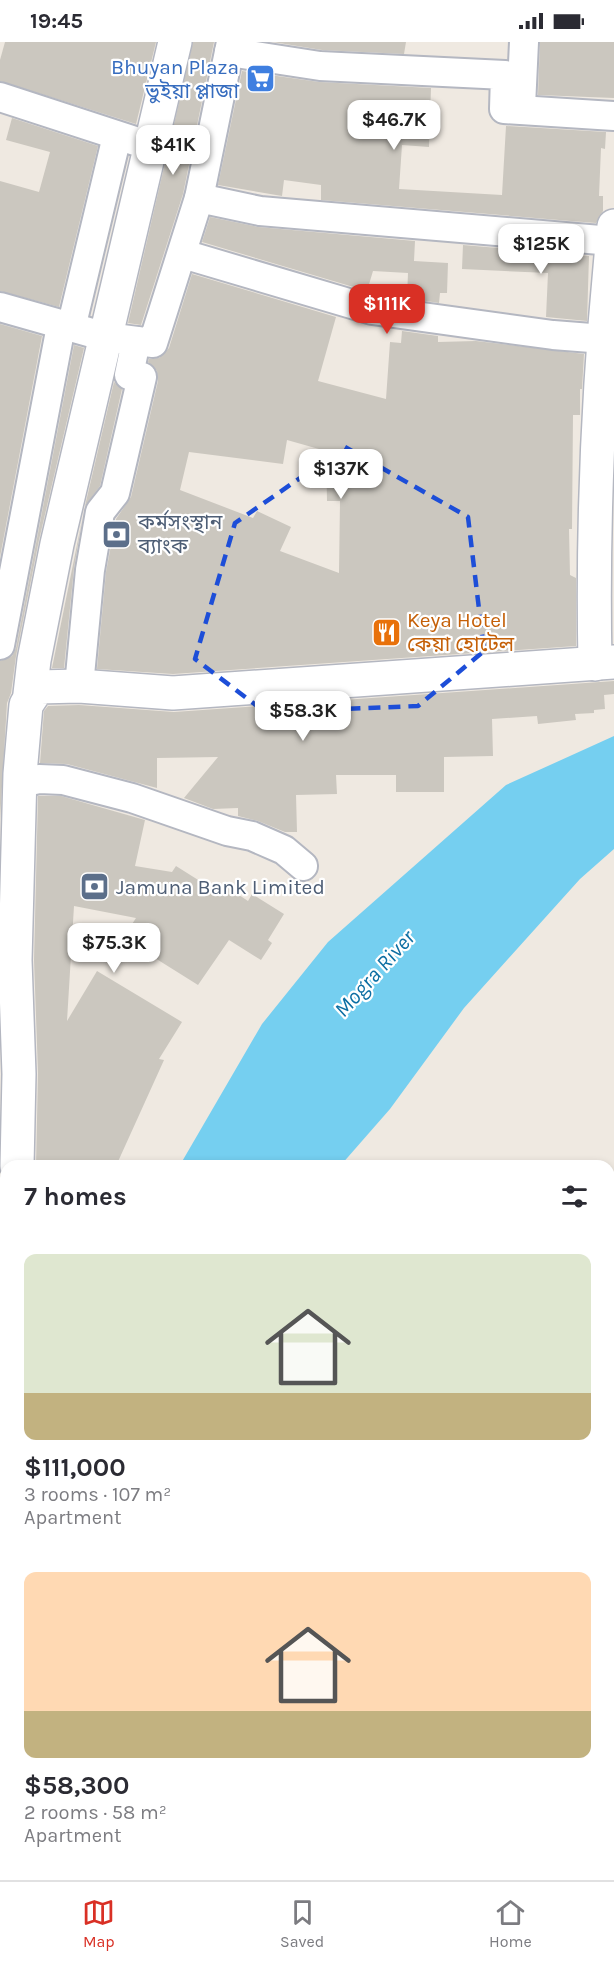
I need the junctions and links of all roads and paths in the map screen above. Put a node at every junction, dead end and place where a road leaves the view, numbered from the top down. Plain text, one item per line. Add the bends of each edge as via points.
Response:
1 (174, 42) edge
2 (524, 42) edge
3 (230, 47) edge
4 (0, 97) edge
5 (521, 110) junction
6 (614, 116) edge
7 (117, 136) junction
8 (152, 146) junction
9 (199, 198) junction
10 (613, 234) edge
11 (183, 254) junction
12 (0, 307) edge
13 (66, 327) junction
14 (121, 339) junction
15 (604, 339) junction
16 (607, 393) edge
17 (0, 645) edge
18 (604, 663) edge
19 (79, 686) junction
20 (30, 694) junction
21 (13, 775) edge
22 (303, 866) dead end
23 (8, 958) edge
24 (17, 1160) edge

1 - 8 street
2 - 5 street
3 - 5 street via 320,66 505,75 504,109
3 - 9 street
4 - 7 street
5 - 6 street
7 - 8 street
7 - 13 street
8 - 14 street
9 - 10 street via 260,212
9 - 11 street
10 - 15 street
11 - 14 street via 153,343
11 - 15 street via 372,310
12 - 13 street
13 - 14 street
13 - 17 street
14 - 19 street via 129,375 142,377 115,493 100,512
14 - 20 street via 57,544
15 - 16 street
16 - 18 street via 593,591
18 - 19 street via 173,693
19 - 20 street via 49,685
20 - 21 street
21 - 22 street via 63,780 132,798 226,831 252,836 284,850
21 - 23 street
23 - 24 street via 19,1074

